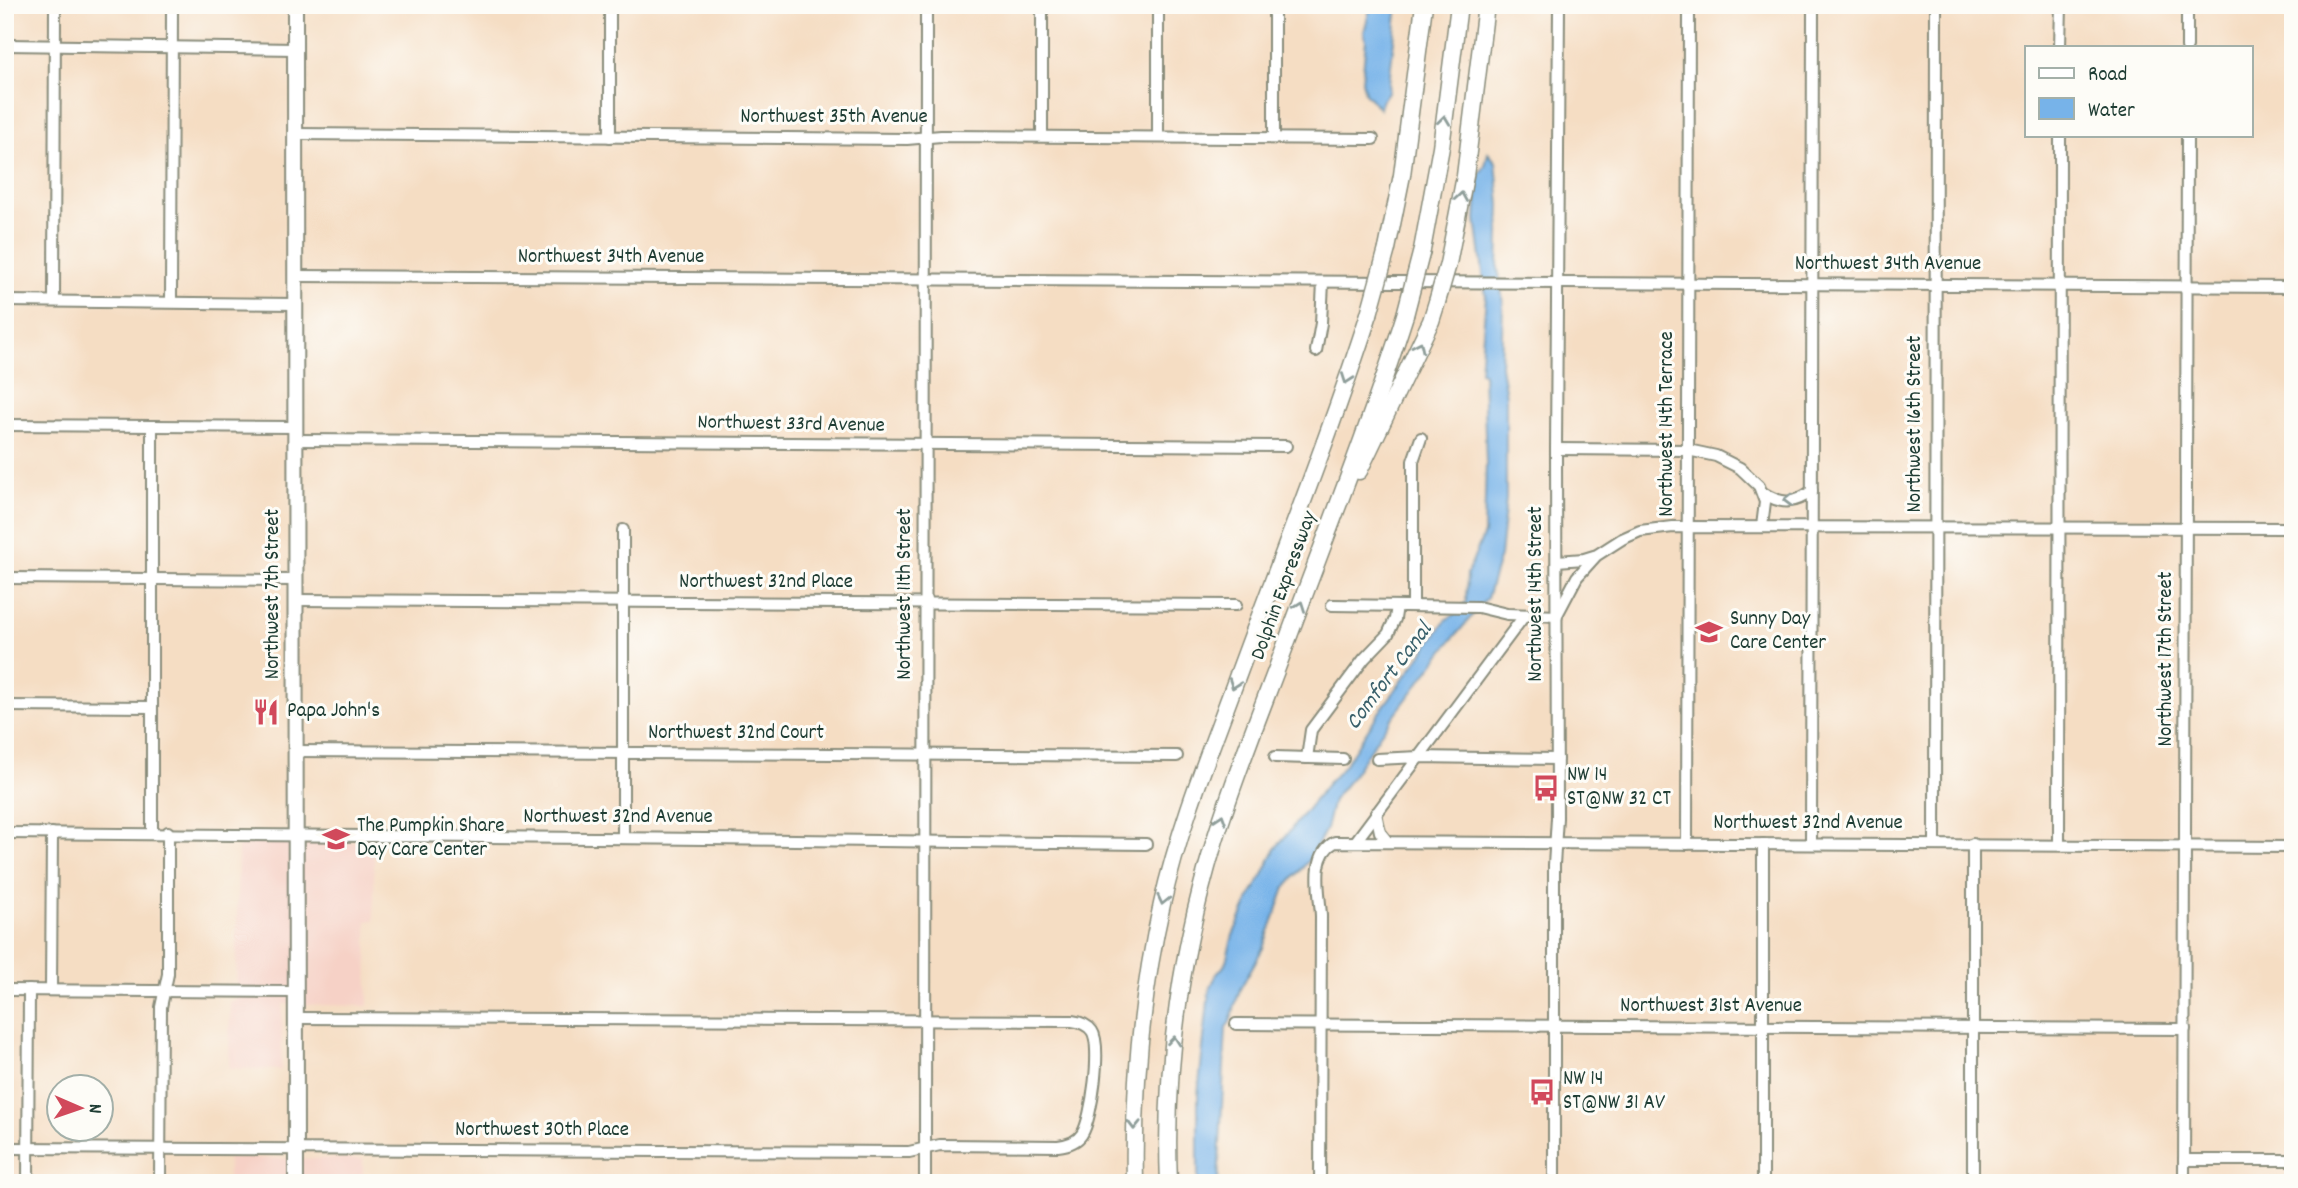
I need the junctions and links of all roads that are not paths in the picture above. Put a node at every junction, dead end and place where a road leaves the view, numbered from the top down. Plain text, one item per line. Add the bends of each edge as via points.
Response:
1 (55, 5) edge
2 (172, 5) edge
3 (295, 5) edge
4 (610, 5) edge
5 (926, 5) edge
6 (1042, 5) edge
7 (1158, 5) edge
8 (1274, 5) edge
9 (1413, 5) edge
10 (1424, 5) edge
11 (1459, 5) edge
12 (1486, 5) edge
13 (1559, 5) edge
14 (1689, 5) edge
15 (1813, 5) edge
16 (1937, 5) edge
17 (2061, 5) edge
18 (2187, 5) edge
19 (5, 45) edge
20 (55, 45) junction
21 (2060, 46) edge
22 (2187, 46) edge
23 (172, 47) junction
24 (295, 48) junction
25 (1414, 80) junction
26 (295, 134) junction
27 (1042, 136) junction
28 (2060, 136) edge
29 (2187, 136) edge
30 (610, 137) junction
31 (925, 137) junction
32 (1158, 137) junction
33 (1274, 138) junction
34 (1373, 139) dead end
35 (296, 276) junction
36 (926, 279) junction
37 (1323, 282) junction
38 (1558, 283) junction
39 (1688, 283) junction
40 (1812, 284) junction
41 (1936, 285) junction
42 (2059, 285) junction
43 (2186, 287) junction
44 (2293, 287) edge
45 (5, 301) edge
46 (54, 301) junction
47 (170, 302) junction
48 (295, 304) junction
49 (1316, 351) dead end
50 (5, 425) edge
51 (152, 426) junction
52 (296, 434) junction
53 (1421, 438) dead end
54 (925, 445) junction
55 (1286, 446) dead end
56 (1556, 449) junction
57 (1688, 450) junction
58 (1811, 491) junction
59 (1763, 493) junction
60 (1811, 525) junction
61 (1688, 526) junction
62 (1762, 526) junction
63 (1935, 527) junction
64 (2060, 527) junction
65 (2293, 528) edge
66 (2186, 529) junction
67 (623, 530) dead end
68 (1597, 555) junction
69 (1557, 561) junction
70 (1316, 562) junction
71 (5, 578) edge
72 (152, 579) junction
73 (295, 580) junction
74 (295, 600) junction
75 (623, 601) junction
76 (925, 603) junction
77 (1236, 605) dead end
78 (1332, 605) dead end
79 (1397, 606) junction
80 (1413, 606) junction
81 (1524, 615) junction
82 (1557, 616) junction
83 (5, 706) edge
84 (151, 707) junction
85 (294, 751) junction
86 (623, 753) junction
87 (925, 755) junction
88 (1177, 756) dead end
89 (1275, 757) dead end
90 (1419, 757) junction
91 (1307, 758) junction
92 (1343, 759) dead end
93 (1377, 759) dead end
94 (1557, 759) junction
95 (1377, 813) junction
96 (152, 832) junction
97 (168, 832) junction
98 (5, 833) edge
99 (52, 833) junction
100 (295, 835) junction
101 (622, 837) junction
102 (925, 841) junction
103 (1356, 841) junction
104 (1388, 842) junction
105 (1556, 843) junction
106 (1146, 844) dead end
107 (1687, 844) junction
108 (1763, 844) junction
109 (1811, 844) junction
110 (1935, 844) junction
111 (1973, 844) junction
112 (2059, 845) junction
113 (2186, 846) junction
114 (2293, 847) edge
115 (5, 990) edge
116 (29, 990) junction
117 (51, 990) junction
118 (165, 990) junction
119 (296, 992) junction
120 (296, 1018) junction
121 (925, 1021) junction
122 (1236, 1024) dead end
123 (1321, 1024) junction
124 (1554, 1025) junction
125 (1764, 1027) junction
126 (1973, 1027) junction
127 (2185, 1029) junction
128 (5, 1148) edge
129 (28, 1148) junction
130 (925, 1148) junction
131 (160, 1149) junction
132 (296, 1149) junction
133 (2184, 1160) junction
134 (2293, 1160) edge
135 (28, 1183) edge
136 (160, 1183) edge
137 (296, 1183) edge
138 (925, 1183) edge
139 (1135, 1183) edge
140 (1169, 1183) edge
141 (1320, 1183) edge
142 (1554, 1183) edge
143 (1763, 1183) edge
144 (1973, 1183) edge
145 (2184, 1183) edge

1 - 20 street
2 - 23 street
3 - 24 main road, Northwest 7th Street
4 - 30 street
5 - 31 street, Northwest 11th Street
6 - 27 street
7 - 32 street
8 - 33 street
9 - 25 highway
10 - 25 highway, Dolphin Expressway
70 -> 11 highway, Dolphin Expressway, bridge via 1405,315 1422,250
70 -> 12 highway, bridge via 1437,302 1465,176
13 - 38 street, Northwest 14th Street
14 - 39 street, Northwest 14th Terrace
15 - 40 street
16 - 41 street, Northwest 16th Street
17 - 21 street
18 - 22 street
19 - 20 street
20 - 23 street
20 - 46 street
23 - 24 street
23 - 47 street
24 - 26 main road, Northwest 7th Street
25 -> 139 highway, Dolphin Expressway, bridge via 1402,175 1369,314 1171,865 1142,1014
26 - 30 street, Northwest 35th Avenue
26 - 35 main road, Northwest 7th Street
27 - 31 street, Northwest 35th Avenue
27 - 32 street, Northwest 35th Avenue
28 - 42 street
29 - 43 street, Northwest 17th Street
30 - 31 street, Northwest 35th Avenue
31 - 36 street, Northwest 11th Street
32 - 33 street, Northwest 35th Avenue
33 - 34 street, Northwest 35th Avenue
35 - 36 street, Northwest 34th Avenue
35 - 48 main road, Northwest 7th Street
36 - 37 street, Northwest 34th Avenue
36 - 54 street, Northwest 11th Street
37 - 38 street, Northwest 34th Avenue
37 - 49 street
38 - 39 street, Northwest 34th Avenue
38 - 56 street, Northwest 14th Street
39 - 40 street, Northwest 34th Avenue
39 - 57 street, Northwest 14th Terrace
40 - 41 street, Northwest 34th Avenue
40 - 58 street
41 - 42 street, Northwest 34th Avenue
41 - 63 street, Northwest 16th Street
42 - 43 street, Northwest 34th Avenue
42 - 64 street
43 - 44 street, Northwest 34th Avenue
43 - 66 street, Northwest 17th Street
45 - 46 street
46 - 47 street
47 - 48 street
48 - 52 main road, Northwest 7th Street
50 - 51 street, Northwest 33rd Avenue
51 - 52 street, Northwest 33rd Avenue
51 - 72 street
52 - 54 street, Northwest 33rd Avenue
52 - 73 main road, Northwest 7th Street
53 - 80 street via 1413,461
54 - 55 street, Northwest 33rd Avenue
54 - 76 street, Northwest 11th Street
56 - 57 street
56 - 69 street, Northwest 14th Street
57 - 59 street via 1732,463 1756,481
57 - 61 street, Northwest 14th Terrace
58 -> 59 street via 1786,503
58 - 60 street
59 - 62 street
60 - 62 street
60 - 63 street
60 - 109 street
61 - 62 street
61 - 68 street via 1640,531
61 - 107 street, Northwest 14th Terrace
63 - 64 street
63 - 110 street, Northwest 16th Street
64 - 66 street
64 - 112 street
65 - 66 street
66 - 113 street, Northwest 17th Street
67 - 75 street
68 - 69 street
68 - 82 street via 1577,577
69 - 82 street, Northwest 14th Street
140 -> 70 highway, Dolphin Expressway via 1174,1042 1204,877
71 - 72 street
72 - 73 street
72 - 84 street
73 - 74 main road, Northwest 7th Street
74 - 75 street, Northwest 32nd Place
74 - 85 main road, Northwest 7th Street
75 - 76 street, Northwest 32nd Place
75 - 86 street
76 - 77 street, Northwest 32nd Place
76 - 87 street, Northwest 11th Street
78 - 79 street
79 - 80 street
79 - 91 street via 1388,634 1311,730
80 - 81 street via 1478,607
81 - 82 street
81 - 90 street
82 - 94 street, Northwest 14th Street
83 - 84 street
84 - 96 street
85 - 86 street, Northwest 32nd Court
85 - 100 main road, Northwest 7th Street
86 - 87 street, Northwest 32nd Court
86 - 101 street
87 - 88 street, Northwest 32nd Court
87 - 102 street, Northwest 11th Street
89 - 91 street
90 - 93 street
90 - 94 street
90 - 95 street
91 - 92 street
94 - 105 street, Northwest 14th Street
95 - 103 street
95 - 104 street via 1380,832
96 - 97 street, Northwest 32nd Avenue
96 - 99 street, Northwest 32nd Avenue
97 - 100 street, Northwest 32nd Avenue
97 - 118 street
98 - 99 street, Northwest 32nd Avenue
99 - 117 street
100 - 101 street, Northwest 32nd Avenue
100 - 119 main road, Northwest 7th Street
101 - 102 street, Northwest 32nd Avenue
102 - 106 street, Northwest 32nd Avenue
102 - 121 street, Northwest 11th Street
103 - 104 street, Northwest 32nd Avenue
103 - 123 street, Northwest 32nd Avenue via 1335,842 1321,857
104 - 105 street, Northwest 32nd Avenue
105 - 107 street, Northwest 32nd Avenue
105 - 124 street, Northwest 14th Street
107 - 108 street, Northwest 32nd Avenue
108 - 109 street, Northwest 32nd Avenue
108 - 125 street
109 - 110 street, Northwest 32nd Avenue
110 - 111 street, Northwest 32nd Avenue
111 - 112 street, Northwest 32nd Avenue
111 - 126 street
112 - 113 street, Northwest 32nd Avenue
113 - 114 street, Northwest 32nd Avenue
113 - 127 street, Northwest 17th Street
115 - 116 street
116 - 117 street
116 - 129 street
117 - 118 street
118 - 119 street
118 - 131 street
119 - 120 main road, Northwest 7th Street
120 - 121 street
120 - 132 main road, Northwest 7th Street
121 - 130 street, Northwest 11th Street
121 - 130 street, Northwest 30th Place via 1072,1021 1091,1029 1096,1045 1086,1127 1076,1141 1058,1146
122 - 123 street, Northwest 31st Avenue
123 - 124 street, Northwest 31st Avenue
123 - 141 street
124 - 125 street, Northwest 31st Avenue
124 - 142 street, Northwest 14th Street
125 - 126 street, Northwest 31st Avenue
125 - 143 street
126 - 127 street, Northwest 31st Avenue
126 - 144 street
127 - 133 street, Northwest 17th Street
128 - 129 street, Northwest 30th Place
129 - 131 street, Northwest 30th Place
129 - 135 street
130 - 132 street, Northwest 30th Place via 909,1152
130 - 138 street, Northwest 11th Street
131 - 132 street, Northwest 30th Place
131 - 136 street
132 - 137 main road, Northwest 7th Street
133 - 134 street
133 - 145 street, Northwest 17th Street

